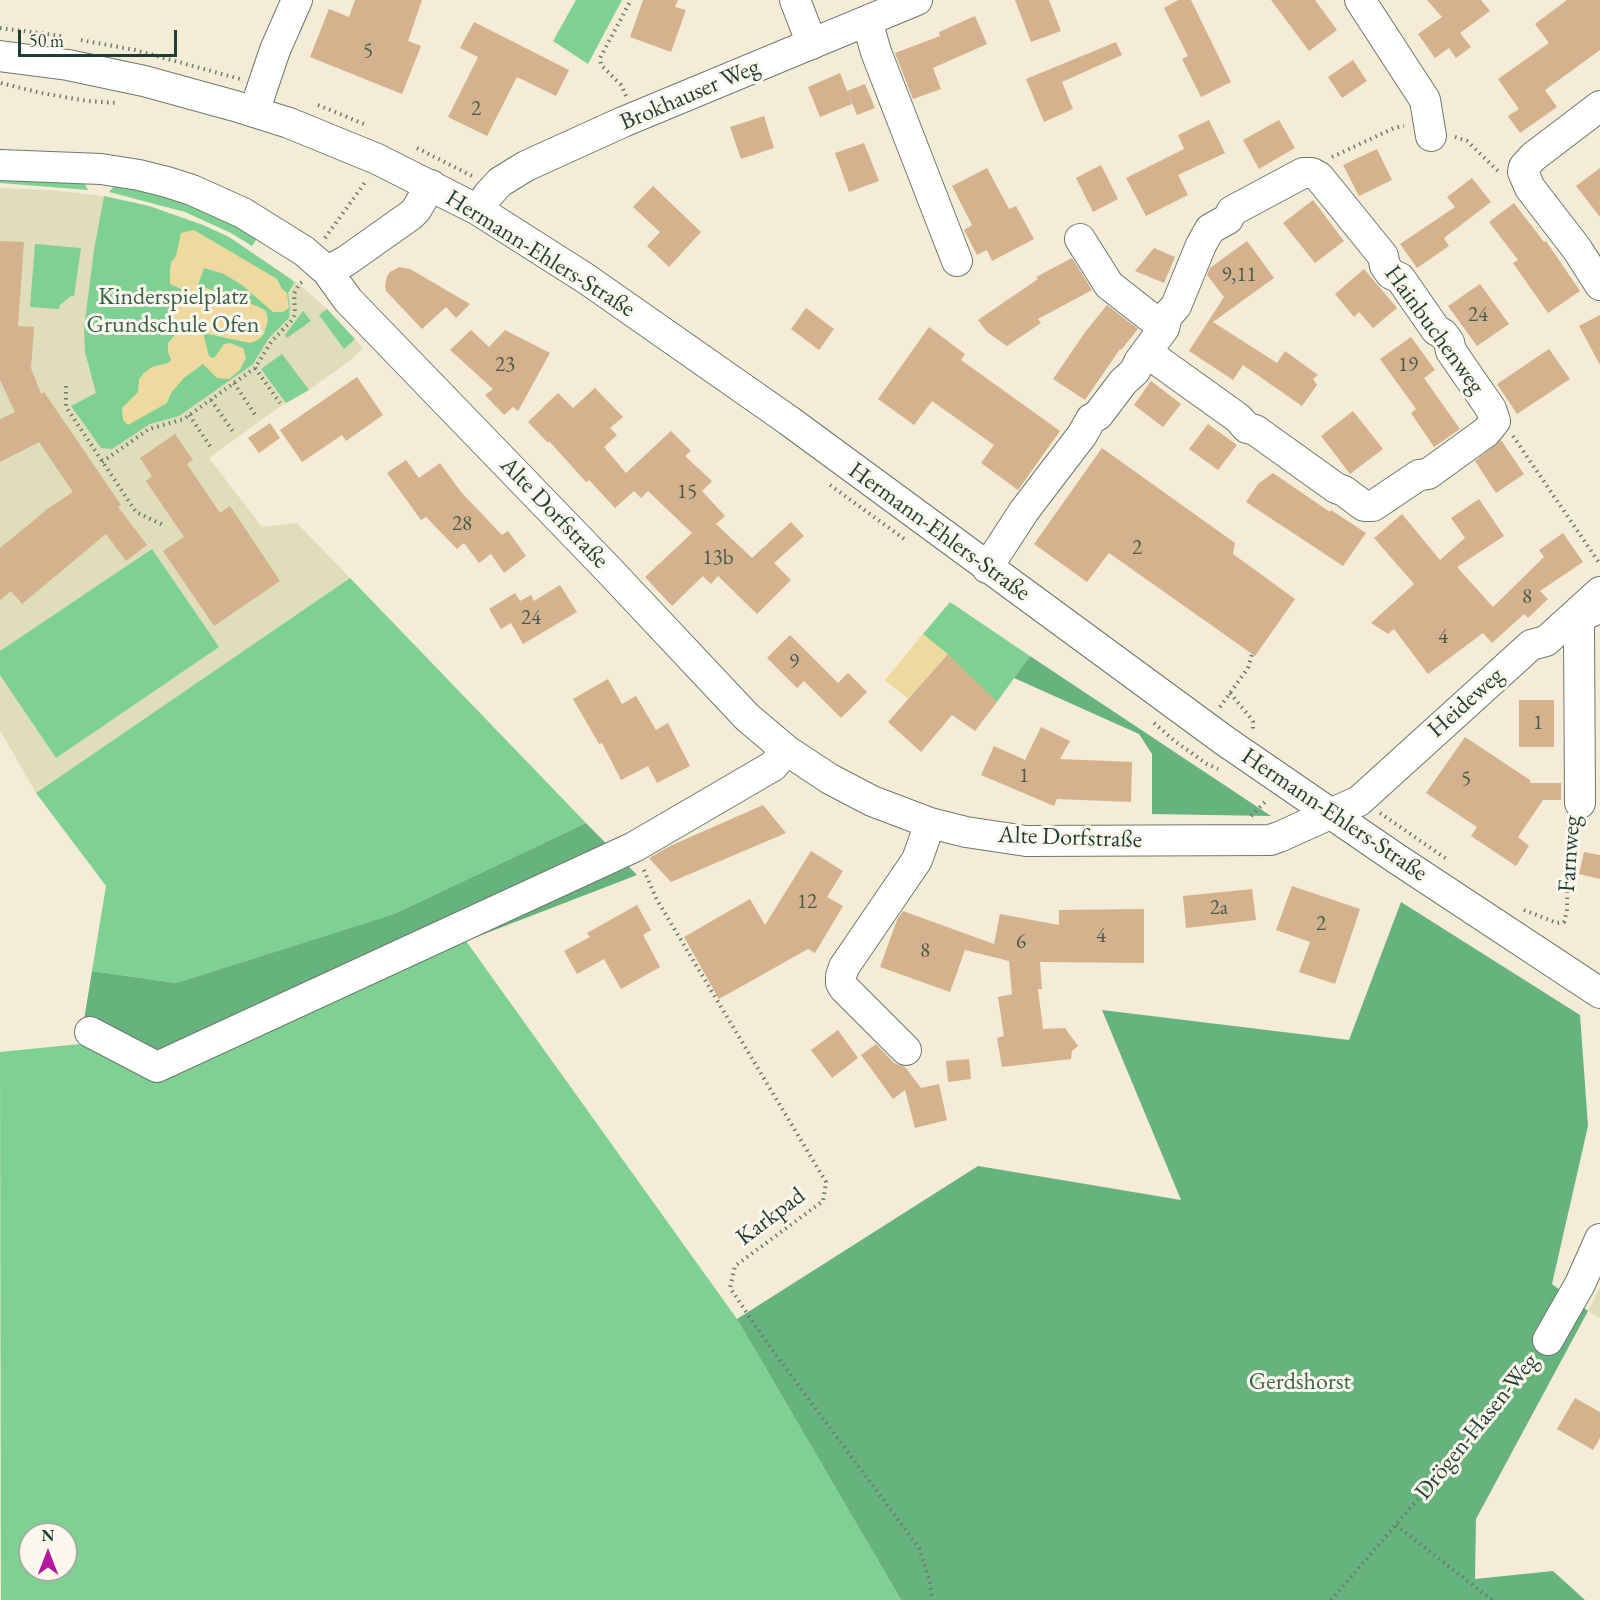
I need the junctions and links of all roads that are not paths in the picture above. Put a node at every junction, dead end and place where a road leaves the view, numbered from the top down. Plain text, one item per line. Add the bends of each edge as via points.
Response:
1 (297, 0) edge
2 (795, 0) edge
3 (917, 0) edge
4 (1360, 0) edge
5 (867, 21) junction
6 (812, 44) junction
7 (0, 56) edge
8 (1600, 106) edge
9 (254, 111) junction
10 (1431, 136) road end
11 (0, 165) edge
12 (431, 185) junction
13 (478, 210) junction
14 (1080, 239) dead end
15 (957, 261) dead end
16 (327, 271) junction
17 (1600, 285) edge
18 (1164, 328) junction
19 (1146, 352) junction
20 (987, 568) junction
21 (1594, 605) edge
22 (786, 750) junction
23 (1580, 803) road end
24 (1331, 814) junction
25 (930, 823) junction
26 (1600, 993) edge
27 (90, 1032) dead end
28 (906, 1050) dead end
29 (1600, 1239) edge
30 (1548, 1340) road end

1 - 9 street
2 - 6 street
3 - 5 street, Brokhauser Weg
4 - 10 street via 1425,100
5 - 6 street, Brokhauser Weg
5 - 15 street
6 - 13 street, Brokhauser Weg via 516,171 493,189
7 - 9 street, Hermann-Ehlers-Straße via 93,70
8 - 17 street via 1533,157 1523,172 1530,188
9 - 12 street, Hermann-Ehlers-Straße via 334,140
11 - 16 street, Alte Dorfstraße via 100,169 192,190 243,213 304,251
12 - 13 street, Hermann-Ehlers-Straße
12 - 16 street via 411,215
13 - 20 street, Hermann-Ehlers-Straße via 585,278 788,420
14 - 18 street via 1109,285
16 - 22 street, Alte Dorfstraße via 348,300 747,717
18 - 19 street
18 - 19 street, Hainbuchenweg via 1209,229 1223,223 1232,211 1256,196 1298,175 1312,173 1449,342 1495,421 1428,474 1419,475 1373,506 1364,506 1247,428
19 - 20 street via 1130,377 1098,415 1090,419
20 - 24 street, Hermann-Ehlers-Straße
21 - 23 street, Farnweg via 1578,644
21 - 24 street, Heideweg via 1546,641 1532,645 1359,801
22 - 25 street, Alte Dorfstraße via 872,801
22 - 27 street via 773,766 634,847 157,1067
24 - 25 street, Alte Dorfstraße via 1270,840 1026,841
24 - 26 street, Hermann-Ehlers-Straße
25 - 28 street via 917,860 841,976 843,988
29 - 30 street, Drögen-Hasen-Weg

